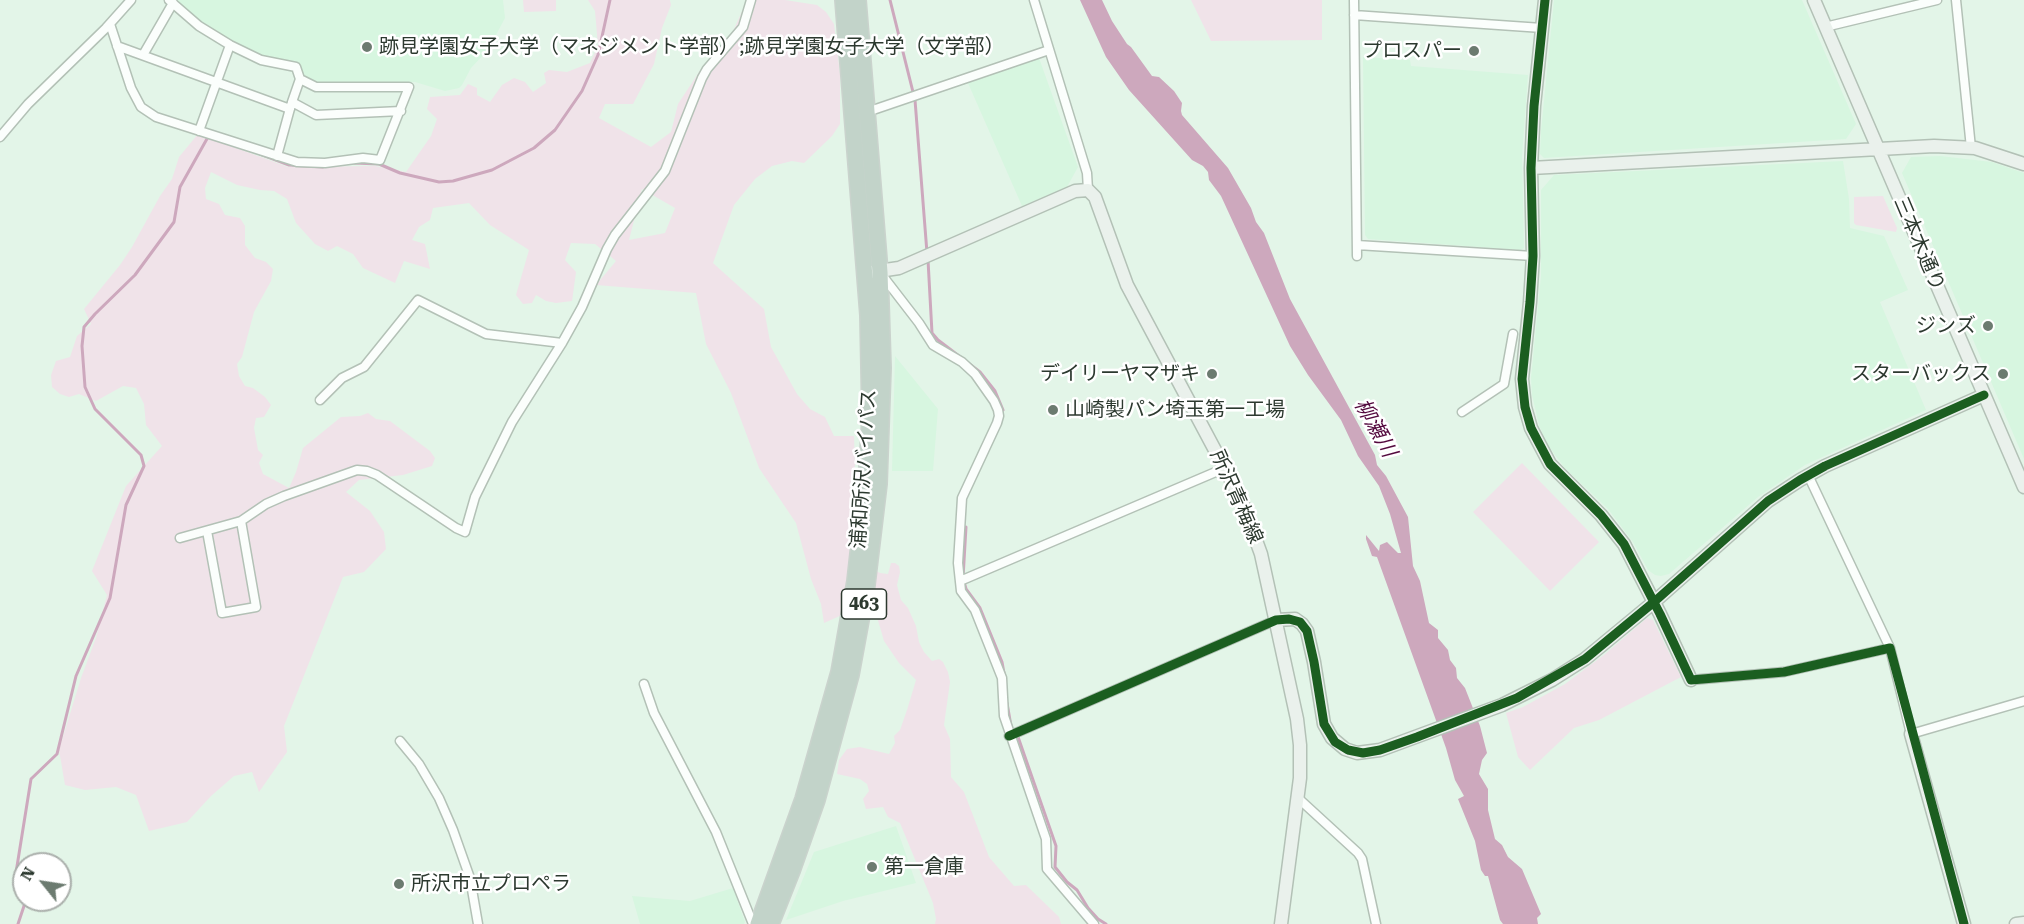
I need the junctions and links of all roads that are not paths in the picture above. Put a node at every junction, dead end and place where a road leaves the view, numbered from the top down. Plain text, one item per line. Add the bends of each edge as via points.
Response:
1 (131, 0) edge
2 (751, 0) edge
3 (837, 0) edge
4 (843, 0) edge
5 (858, 0) edge
6 (1034, 0) edge
7 (1354, 0) edge
8 (1545, 0) edge
9 (1814, 0) edge
10 (1937, 0) edge
11 (1956, 0) edge
12 (171, 2) edge
13 (1354, 15) junction
14 (110, 24) junction
15 (1825, 27) junction
16 (1542, 28) junction
17 (230, 45) junction
18 (117, 46) junction
19 (1049, 50) junction
20 (143, 56) junction
21 (847, 56) junction
22 (300, 79) junction
23 (216, 83) junction
24 (291, 106) junction
25 (400, 111) junction
26 (867, 112) junction
27 (199, 131) junction
28 (0, 137) edge
29 (1879, 148) junction
30 (1971, 148) junction
31 (277, 156) junction
32 (2024, 164) edge
33 (1531, 168) junction
34 (1088, 190) junction
35 (1357, 245) junction
36 (1357, 256) dead end
37 (1533, 256) junction
38 (873, 272) junction
39 (1513, 334) dead end
40 (562, 343) junction
41 (1984, 395) junction
42 (320, 400) dead end
43 (1462, 412) dead end
44 (1225, 468) junction
45 (1808, 475) junction
46 (2024, 487) edge
47 (241, 520) junction
48 (207, 531) junction
49 (180, 538) dead end
50 (960, 581) junction
51 (1654, 602) junction
52 (1276, 620) junction
53 (1890, 648) junction
54 (1691, 680) joint
55 (644, 684) dead end
56 (2024, 701) edge
57 (1911, 734) junction
58 (1009, 736) junction
59 (400, 741) dead end
60 (1298, 798) junction
61 (2024, 923) edge
62 (478, 924) edge
63 (753, 924) edge
64 (758, 924) edge
65 (771, 924) edge
66 (1094, 924) edge
67 (1281, 924) edge
68 (1376, 924) edge
69 (1964, 924) edge
70 (2016, 924) edge

1 - 14 street
2 - 40 street via 744,27 706,69 665,171 615,235
3 - 21 highway
4 - 21 highway, 浦和所沢バイパス / 463
5 - 26 highway, 浦和所沢バイパス / 463
6 - 19 street
7 - 13 street
8 - 16 street
9 - 15 street, 三本木通り
10 - 15 street
11 - 30 street
12 - 17 street
12 - 20 street
13 - 16 street
13 - 35 street
14 - 18 street
14 - 28 street
15 - 29 street, 三本木通り
16 - 33 street
17 - 22 street via 261,60 296,67
17 - 23 street
18 - 20 street
18 - 27 street via 141,107 156,117
19 - 26 street
19 - 34 street via 1087,173
20 - 23 street
21 - 38 highway, 浦和所沢バイパス / 463
22 - 24 street
22 - 25 street via 316,87 410,87
23 - 24 street
23 - 27 street
24 - 25 street via 316,115
24 - 31 street
25 - 31 street via 380,160 297,162
26 - 38 highway, 浦和所沢バイパス / 463
27 - 31 street
29 - 30 street
29 - 33 street
29 - 41 street, 三本木通り
30 - 32 street
33 - 37 street
34 - 38 street via 1075,191 899,268
34 - 44 street, 所沢青梅線 via 1096,201 1127,285
35 - 36 street
35 - 37 street
37 - 51 street via 1522,379 1531,428 1551,464 1624,544
38 - 50 street via 919,322 933,345 975,374 998,410 997,423 962,498
38 - 64 highway, 浦和所沢バイパス / 463 via 870,418 862,526 839,672 800,809
38 - 65 highway, 浦和所沢バイパス / 463 via 883,368 883,419 866,593 851,675 817,800
39 - 43 street via 1504,384
40 - 42 street via 486,334 418,300 364,367 342,378
40 - 47 street via 512,422 475,497 465,532 377,475 357,470 284,496
41 - 45 street
41 - 46 street, 三本木通り
44 - 50 street
44 - 52 street, 所沢青梅線 via 1256,537
45 - 51 street via 1768,501
45 - 53 street
47 - 48 street
47 - 48 street via 256,607 222,613
48 - 49 street
50 - 58 street via 961,591 975,610 1002,678
51 - 52 street via 1585,659 1536,688 1492,708 1363,753 1340,746 1324,724 1307,631 1294,619
51 - 54 street
52 - 58 street
52 - 60 street, 所沢青梅線 via 1299,732
53 - 54 street via 1784,672
53 - 57 street
55 - 63 street via 654,713 716,832
56 - 57 street
57 - 69 street
58 - 66 street via 1046,839 1047,869
59 - 62 street via 434,789 453,830 470,878
60 - 67 street, 所沢青梅線
60 - 68 street via 1362,859
61 - 70 street

